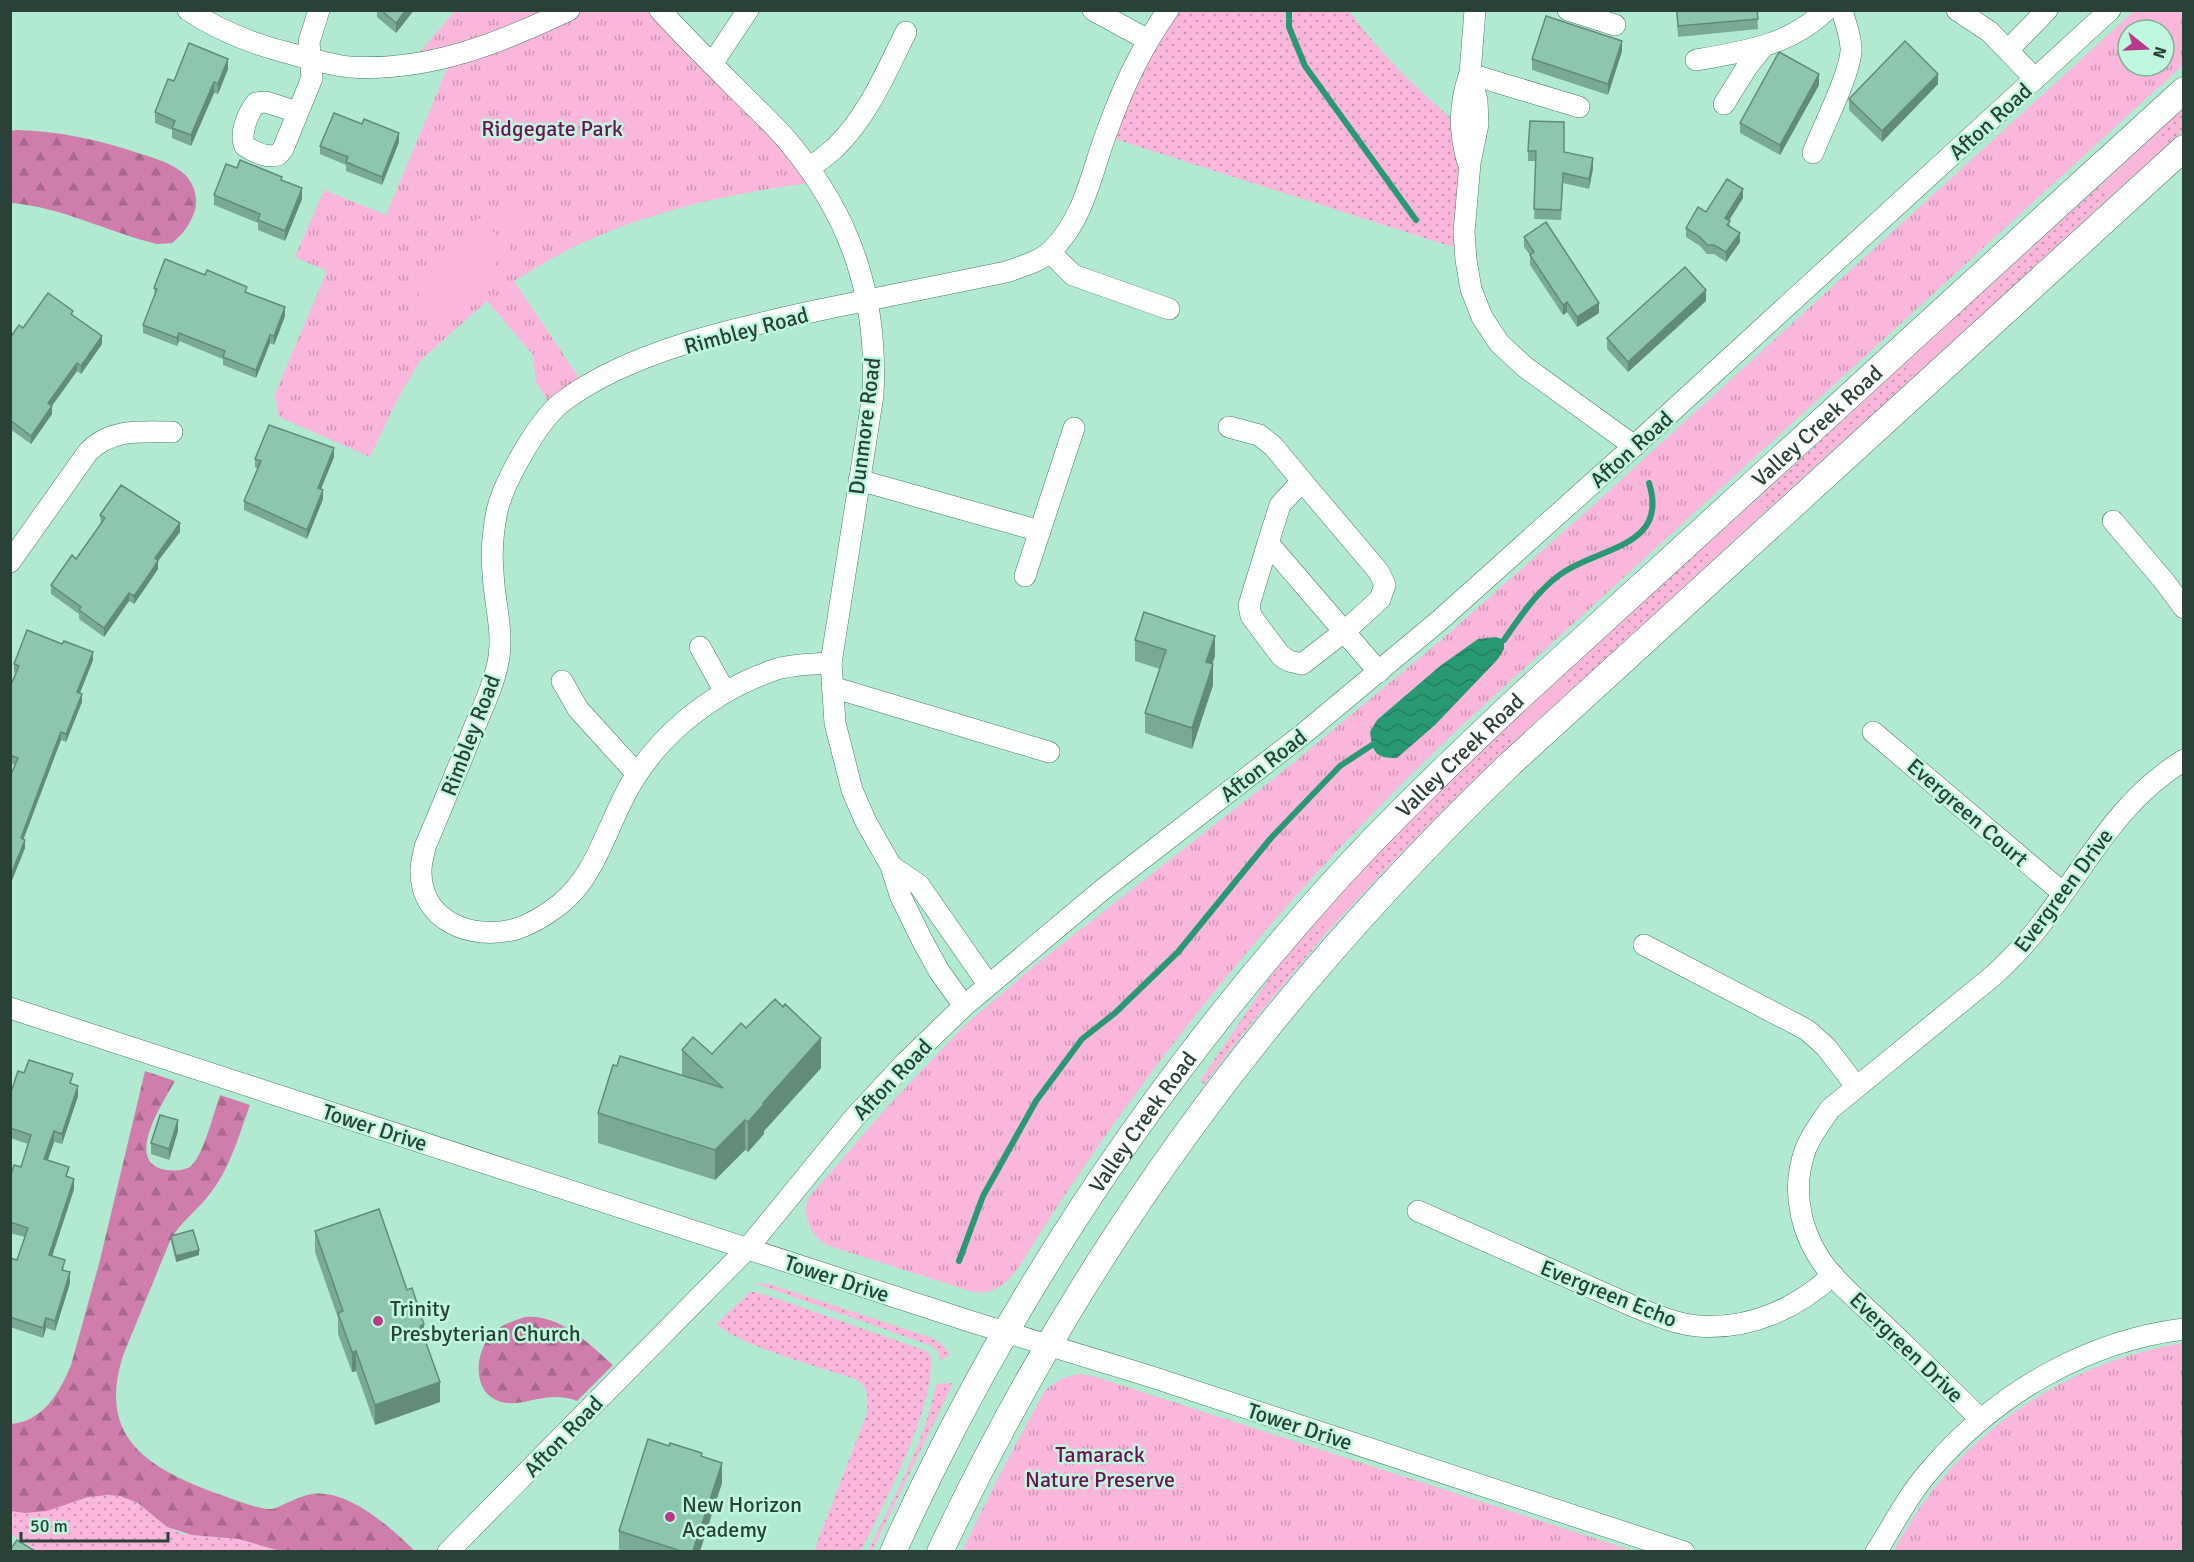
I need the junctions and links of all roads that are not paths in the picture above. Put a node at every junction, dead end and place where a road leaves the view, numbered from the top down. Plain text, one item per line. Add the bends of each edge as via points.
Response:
1 (188, 10) edge
2 (319, 10) edge
3 (569, 10) edge
4 (660, 10) edge
5 (748, 10) edge
6 (1094, 10) edge
7 (1168, 10) edge
8 (1475, 10) edge
9 (1568, 10) edge
10 (1826, 10) edge
11 (1842, 10) edge
12 (1957, 10) edge
13 (2047, 10) edge
14 (2110, 10) edge
15 (1615, 25) dead end
16 (906, 32) dead end
17 (1148, 40) junction
18 (1763, 47) junction
19 (2008, 50) junction
20 (310, 59) junction
21 (1696, 60) dead end
22 (712, 64) junction
23 (1470, 74) junction
24 (2035, 79) junction
25 (2184, 90) edge
26 (1724, 104) dead end
27 (1579, 107) dead end
28 (297, 112) dead end
29 (2184, 148) edge
30 (1813, 153) dead end
31 (809, 168) junction
32 (1050, 252) junction
33 (867, 300) junction
34 (1169, 309) dead end
35 (1229, 427) dead end
36 (1074, 428) dead end
37 (172, 432) dead end
38 (1634, 446) junction
39 (859, 480) junction
40 (1302, 481) junction
41 (2114, 521) dead end
42 (1040, 531) junction
43 (1268, 543) junction
44 (10, 562) edge
45 (1025, 576) dead end
46 (2184, 608) edge
47 (1345, 631) junction
48 (700, 647) dead end
49 (831, 663) junction
50 (1379, 672) junction
51 (562, 681) dead end
52 (832, 687) junction
53 (725, 692) junction
54 (1873, 732) dead end
55 (1049, 752) dead end
56 (2184, 760) edge
57 (636, 773) junction
58 (891, 866) junction
59 (2063, 893) junction
60 (1644, 945) dead end
61 (988, 984) junction
62 (964, 1006) junction
63 (10, 1008) edge
64 (1856, 1086) junction
65 (1418, 1211) dead end
66 (747, 1249) junction
67 (1833, 1275) junction
68 (2184, 1329) edge
69 (1006, 1332) junction
70 (1048, 1344) junction
71 (1981, 1420) junction
72 (448, 1551) edge
73 (893, 1551) edge
74 (940, 1551) edge
75 (1684, 1551) edge
76 (1875, 1551) edge

1 - 20 street via 228,33
2 - 20 street via 309,42
3 - 20 street via 489,45 409,65 349,67
4 - 22 street, Dunmore Road
5 - 22 street
6 - 17 street
7 - 17 street, Rimbley Road
8 - 23 street
9 - 15 street
10 - 18 street via 1802,29
11 - 30 street via 1851,52
12 - 19 street
13 - 19 street
14 - 24 street, Afton Road
16 - 31 street via 877,91 853,128
17 - 32 street, Rimbley Road via 1134,62 1081,207 1073,224
18 - 21 street
18 - 26 street
19 - 24 street
20 - 28 street via 312,78
22 - 31 street, Dunmore Road via 790,143
23 - 27 street
23 - 38 street via 1478,124 1469,169 1465,251 1471,289 1482,317 1499,344 1525,367
24 - 38 street, Afton Road
25 - 69 main road, Valley Creek Road via 1522,695 1378,835 1273,952 1189,1056 1086,1202
29 - 70 main road, Valley Creek Road via 1510,764 1414,858 1309,975 1212,1096 1134,1206
31 - 33 street, Dunmore Road via 841,219
32 - 33 street, Rimbley Road via 1006,272
32 - 34 street via 1073,275
33 - 39 street, Dunmore Road via 875,360
33 - 57 street, Rimbley Road via 735,329 645,358 561,403 539,429 507,482 497,509 492,573 500,627 499,657 490,691 425,847 420,868 423,889 434,911 460,929 488,932 514,929 538,920 582,881 596,860
35 - 40 street via 1259,435
36 - 42 street
37 - 44 street via 122,433 100,442 88,452
38 - 50 street, Afton Road
39 - 42 street
39 - 49 street, Dunmore Road
40 - 43 street via 1280,505
40 - 47 street via 1379,572 1385,585 1380,599
41 - 46 street
42 - 45 street
43 - 47 street
43 - 47 street via 1249,605 1251,616 1281,656 1302,664
47 - 50 street
48 - 53 street
49 - 52 street, Dunmore Road
49 - 53 street, Rimbley Road via 779,668
50 - 61 street, Afton Road
51 - 57 street via 578,709
52 - 55 street
52 - 58 street, Dunmore Road via 835,723 852,790
53 - 57 street, Rimbley Road via 668,735
54 - 59 street, Evergreen Court
56 - 59 street, Evergreen Drive via 2121,812
58 - 61 street, Dunmore Road via 919,885
58 - 62 street, Dunmore Road via 922,940
59 - 64 street, Evergreen Drive via 2042,924 1994,975
60 - 64 street via 1807,1030 1826,1047
61 - 62 street, Afton Road
62 - 66 street, Afton Road via 854,1118
63 - 66 street, Tower Drive
64 - 67 street, Evergreen Drive via 1830,1109 1816,1129 1800,1170 1801,1218 1809,1241
65 - 67 street, Evergreen Echo via 1635,1307 1696,1326 1724,1326 1781,1311 1814,1292
66 - 69 street, Tower Drive
66 - 72 street, Afton Road
67 - 71 street, Evergreen Drive
68 - 71 street via 2139,1337 2071,1362 2008,1399
69 - 70 street, Tower Drive
69 - 73 main road, Valley Creek Road via 950,1433
70 - 74 main road, Valley Creek Road
70 - 75 street, Tower Drive
71 - 76 street via 1930,1469

